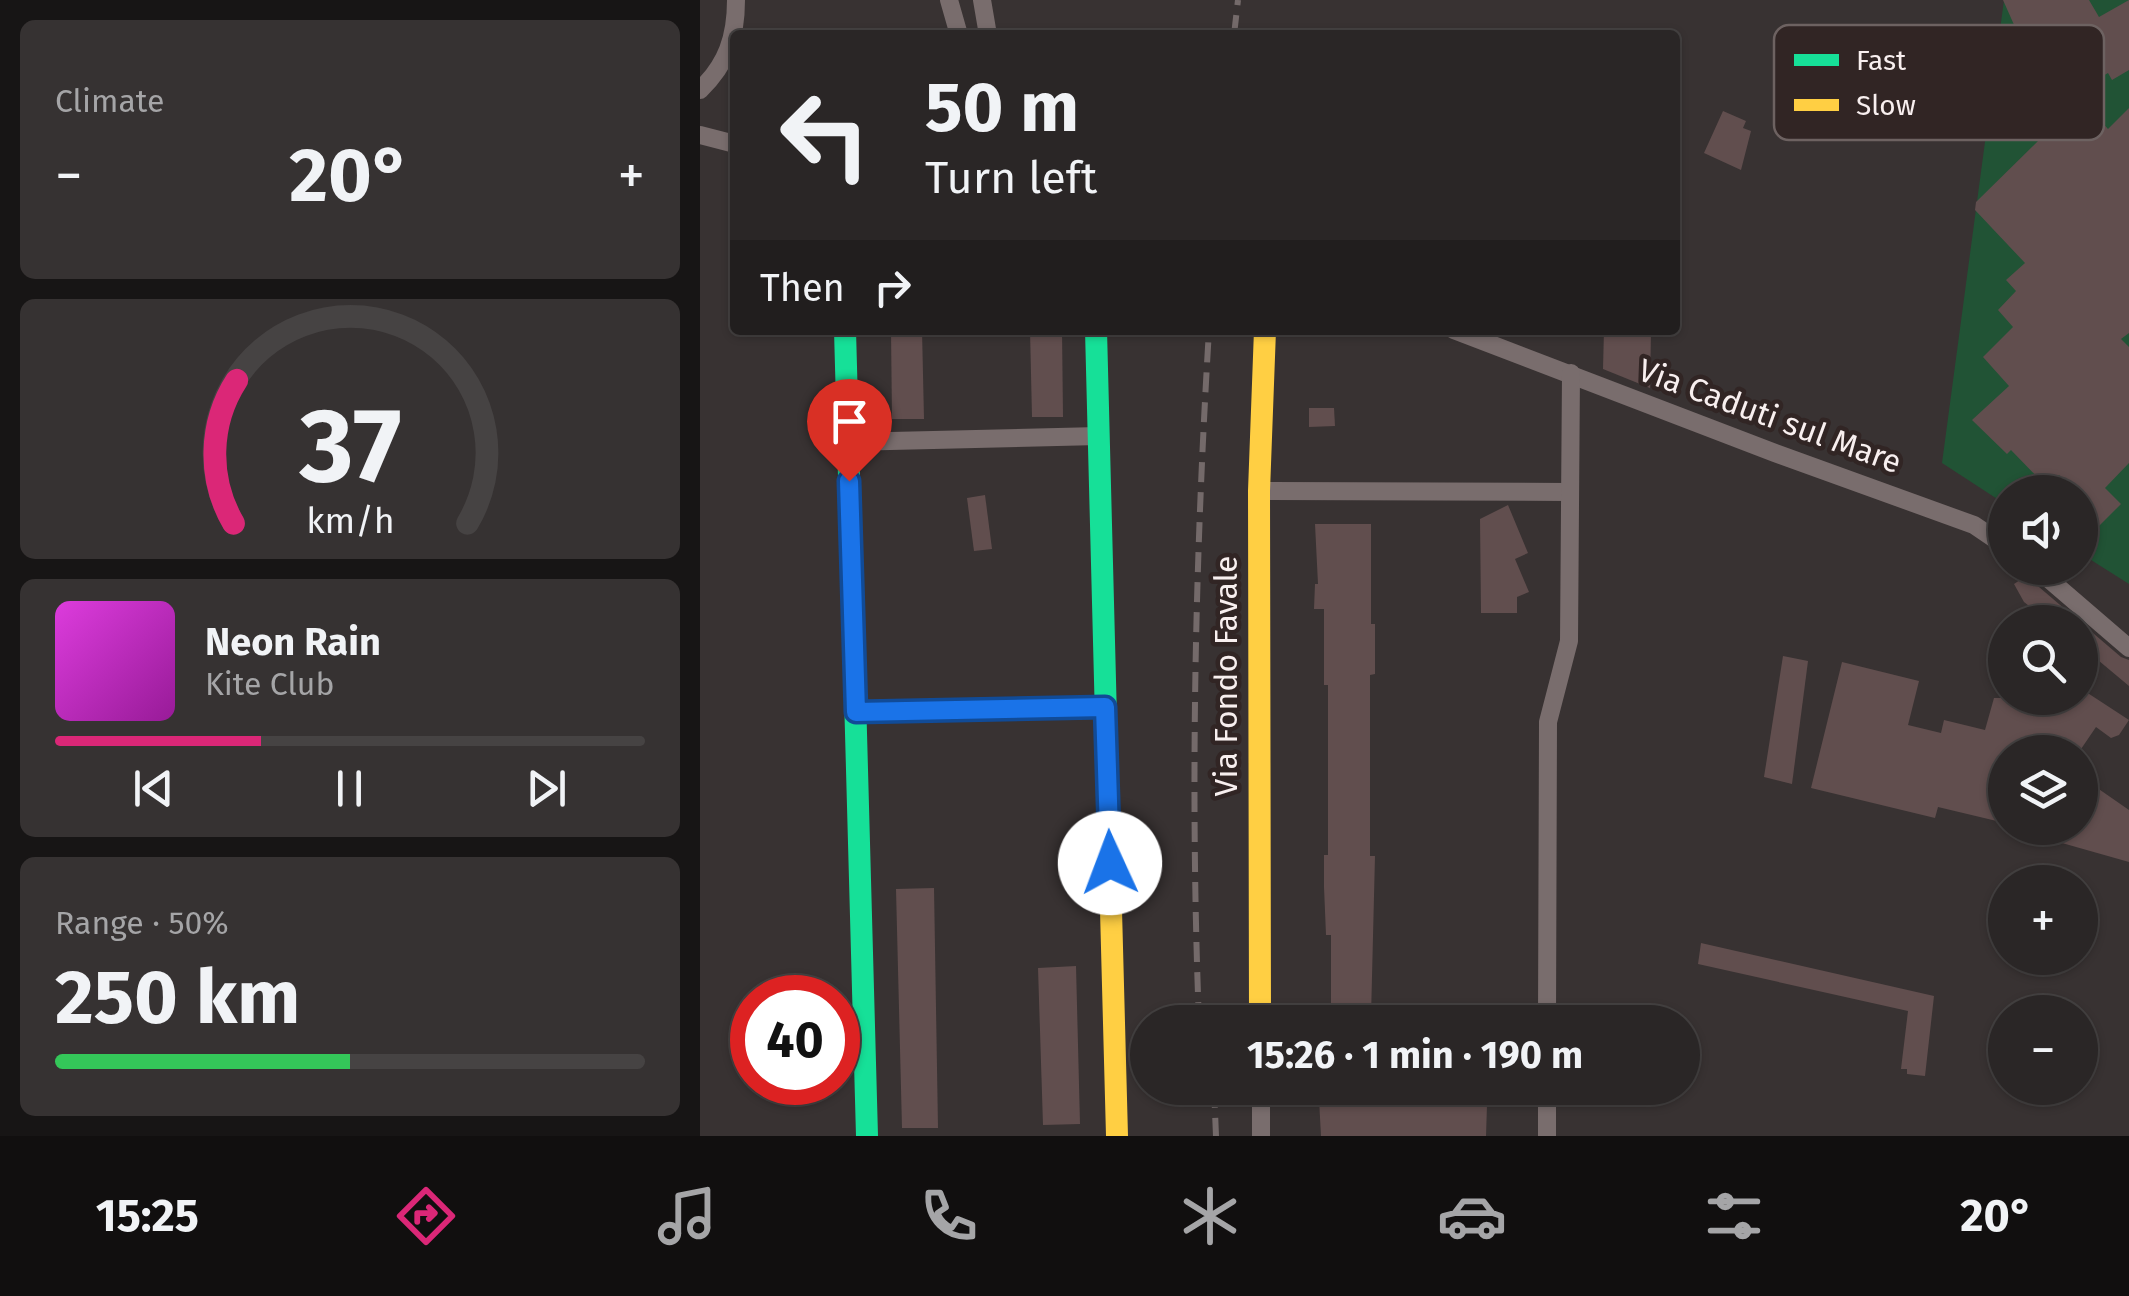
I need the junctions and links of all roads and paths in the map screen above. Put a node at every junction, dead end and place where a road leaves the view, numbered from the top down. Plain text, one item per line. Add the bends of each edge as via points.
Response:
1 (736, 0) edge
2 (949, 0) edge
3 (982, 0) edge
4 (735, 30) edge
5 (958, 30) edge
6 (987, 30) edge
7 (730, 42) edge
8 (700, 90) edge
9 (700, 135) edge
10 (730, 143) edge
11 (845, 335) edge
12 (1096, 335) edge
13 (1266, 335) edge
14 (1468, 335) edge
15 (1571, 373) junction
16 (1099, 436) junction
17 (848, 442) junction
18 (1259, 491) junction
19 (1570, 492) junction
20 (1988, 534) edge
21 (2056, 585) edge
22 (2129, 648) edge
23 (1105, 707) junction
24 (856, 712) junction
25 (1260, 1005) edge
26 (1548, 1005) edge
27 (1261, 1105) edge
28 (1547, 1105) edge
29 (868, 1136) edge
30 (1117, 1136) edge
31 (1262, 1136) edge
32 (1547, 1136) edge

1 - 4 street
2 - 5 street
3 - 6 street
7 - 8 street via 719,72
9 - 10 street
11 - 17 street
12 - 16 street
13 - 18 street, Via Fondo Favale
14 - 15 street, Via Caduti sul Mare
15 - 19 street
15 - 20 street, Via Caduti sul Mare
16 - 17 street
16 - 23 street
17 - 24 street
18 - 19 street
18 - 25 street, Via Fondo Favale
19 - 26 street via 1569,641 1548,722
21 - 22 street
23 - 24 street
23 - 30 street
24 - 29 street
27 - 31 street
28 - 32 street

